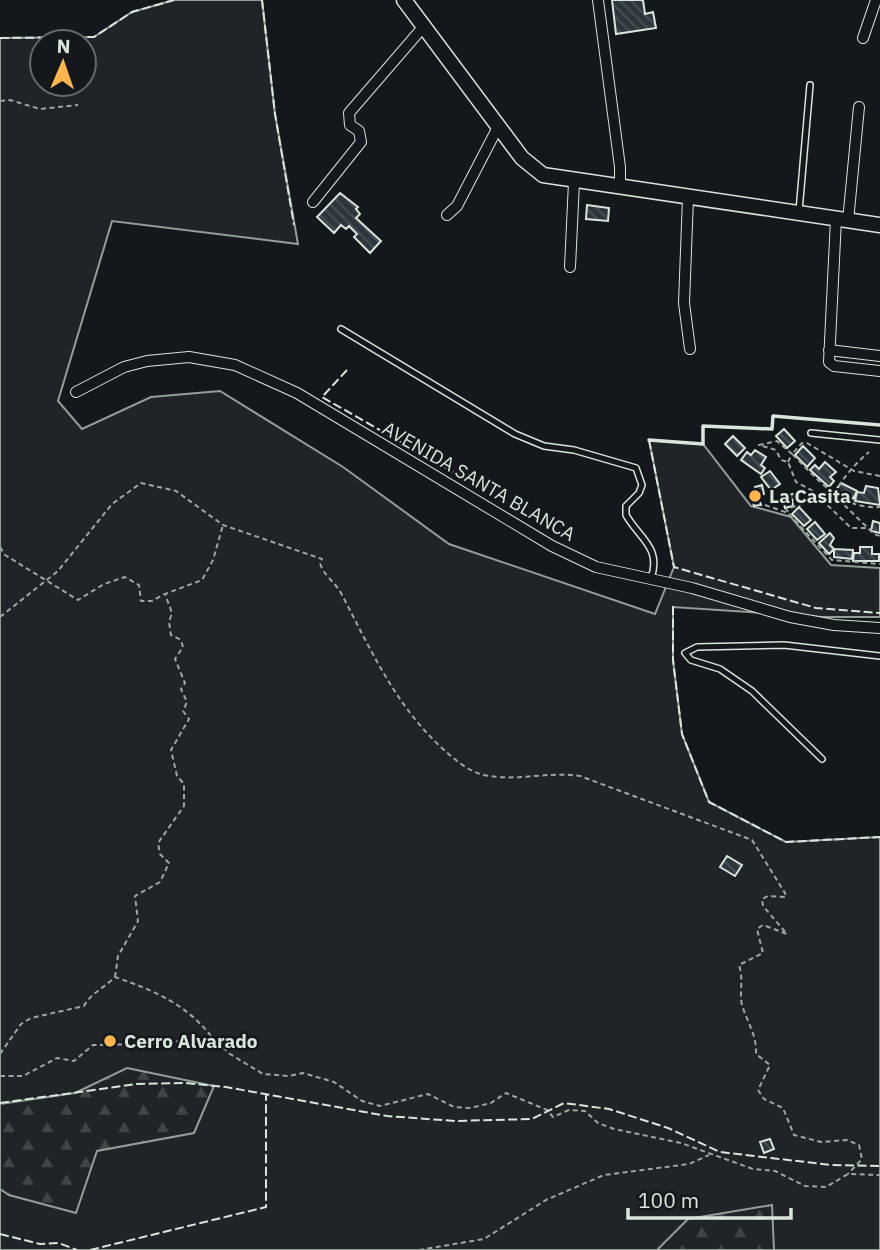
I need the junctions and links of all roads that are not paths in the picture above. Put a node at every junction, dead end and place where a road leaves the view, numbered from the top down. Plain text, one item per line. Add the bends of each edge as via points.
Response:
1 (404, 0) edge
2 (598, 0) edge
3 (876, 0) edge
4 (424, 26) junction
5 (863, 38) dead end
6 (810, 85) dead end
7 (859, 107) dead end
8 (498, 127) junction
9 (574, 182) junction
10 (620, 188) junction
11 (688, 198) junction
12 (313, 202) dead end
13 (798, 214) junction
14 (447, 215) dead end
15 (842, 220) junction
16 (880, 225) edge
17 (570, 268) dead end
18 (341, 329) dead end
19 (690, 349) dead end
20 (829, 350) junction
21 (880, 356) edge
22 (880, 371) edge
23 (76, 392) dead end
24 (811, 433) dead end
25 (880, 440) edge
26 (651, 578) junction
27 (880, 628) edge
28 (880, 656) edge
29 (822, 759) dead end

1 - 4 main road
2 - 10 street
3 - 5 street
4 - 8 main road
4 - 12 street via 349,113 350,125 363,136 362,142
6 - 13 lane
7 - 15 street
8 - 9 main road via 535,171
8 - 14 street via 457,206
9 - 10 main road
9 - 17 street
10 - 11 main road
11 - 13 main road
11 - 19 street via 684,290
13 - 15 main road
15 - 16 main road
15 - 20 street
18 - 26 lane via 516,434 544,446 636,468 642,485 626,506 626,515 650,545
20 - 21 street
20 - 22 street via 834,366
23 - 26 street, AVENIDA SANTA BLANCA via 124,367 147,361 189,357 235,365 297,393 552,546 596,567
24 - 25 lane
26 - 27 street, AVENIDA SANTA BLANCA via 790,617
28 - 29 lane via 784,645 696,647 685,653 752,691

